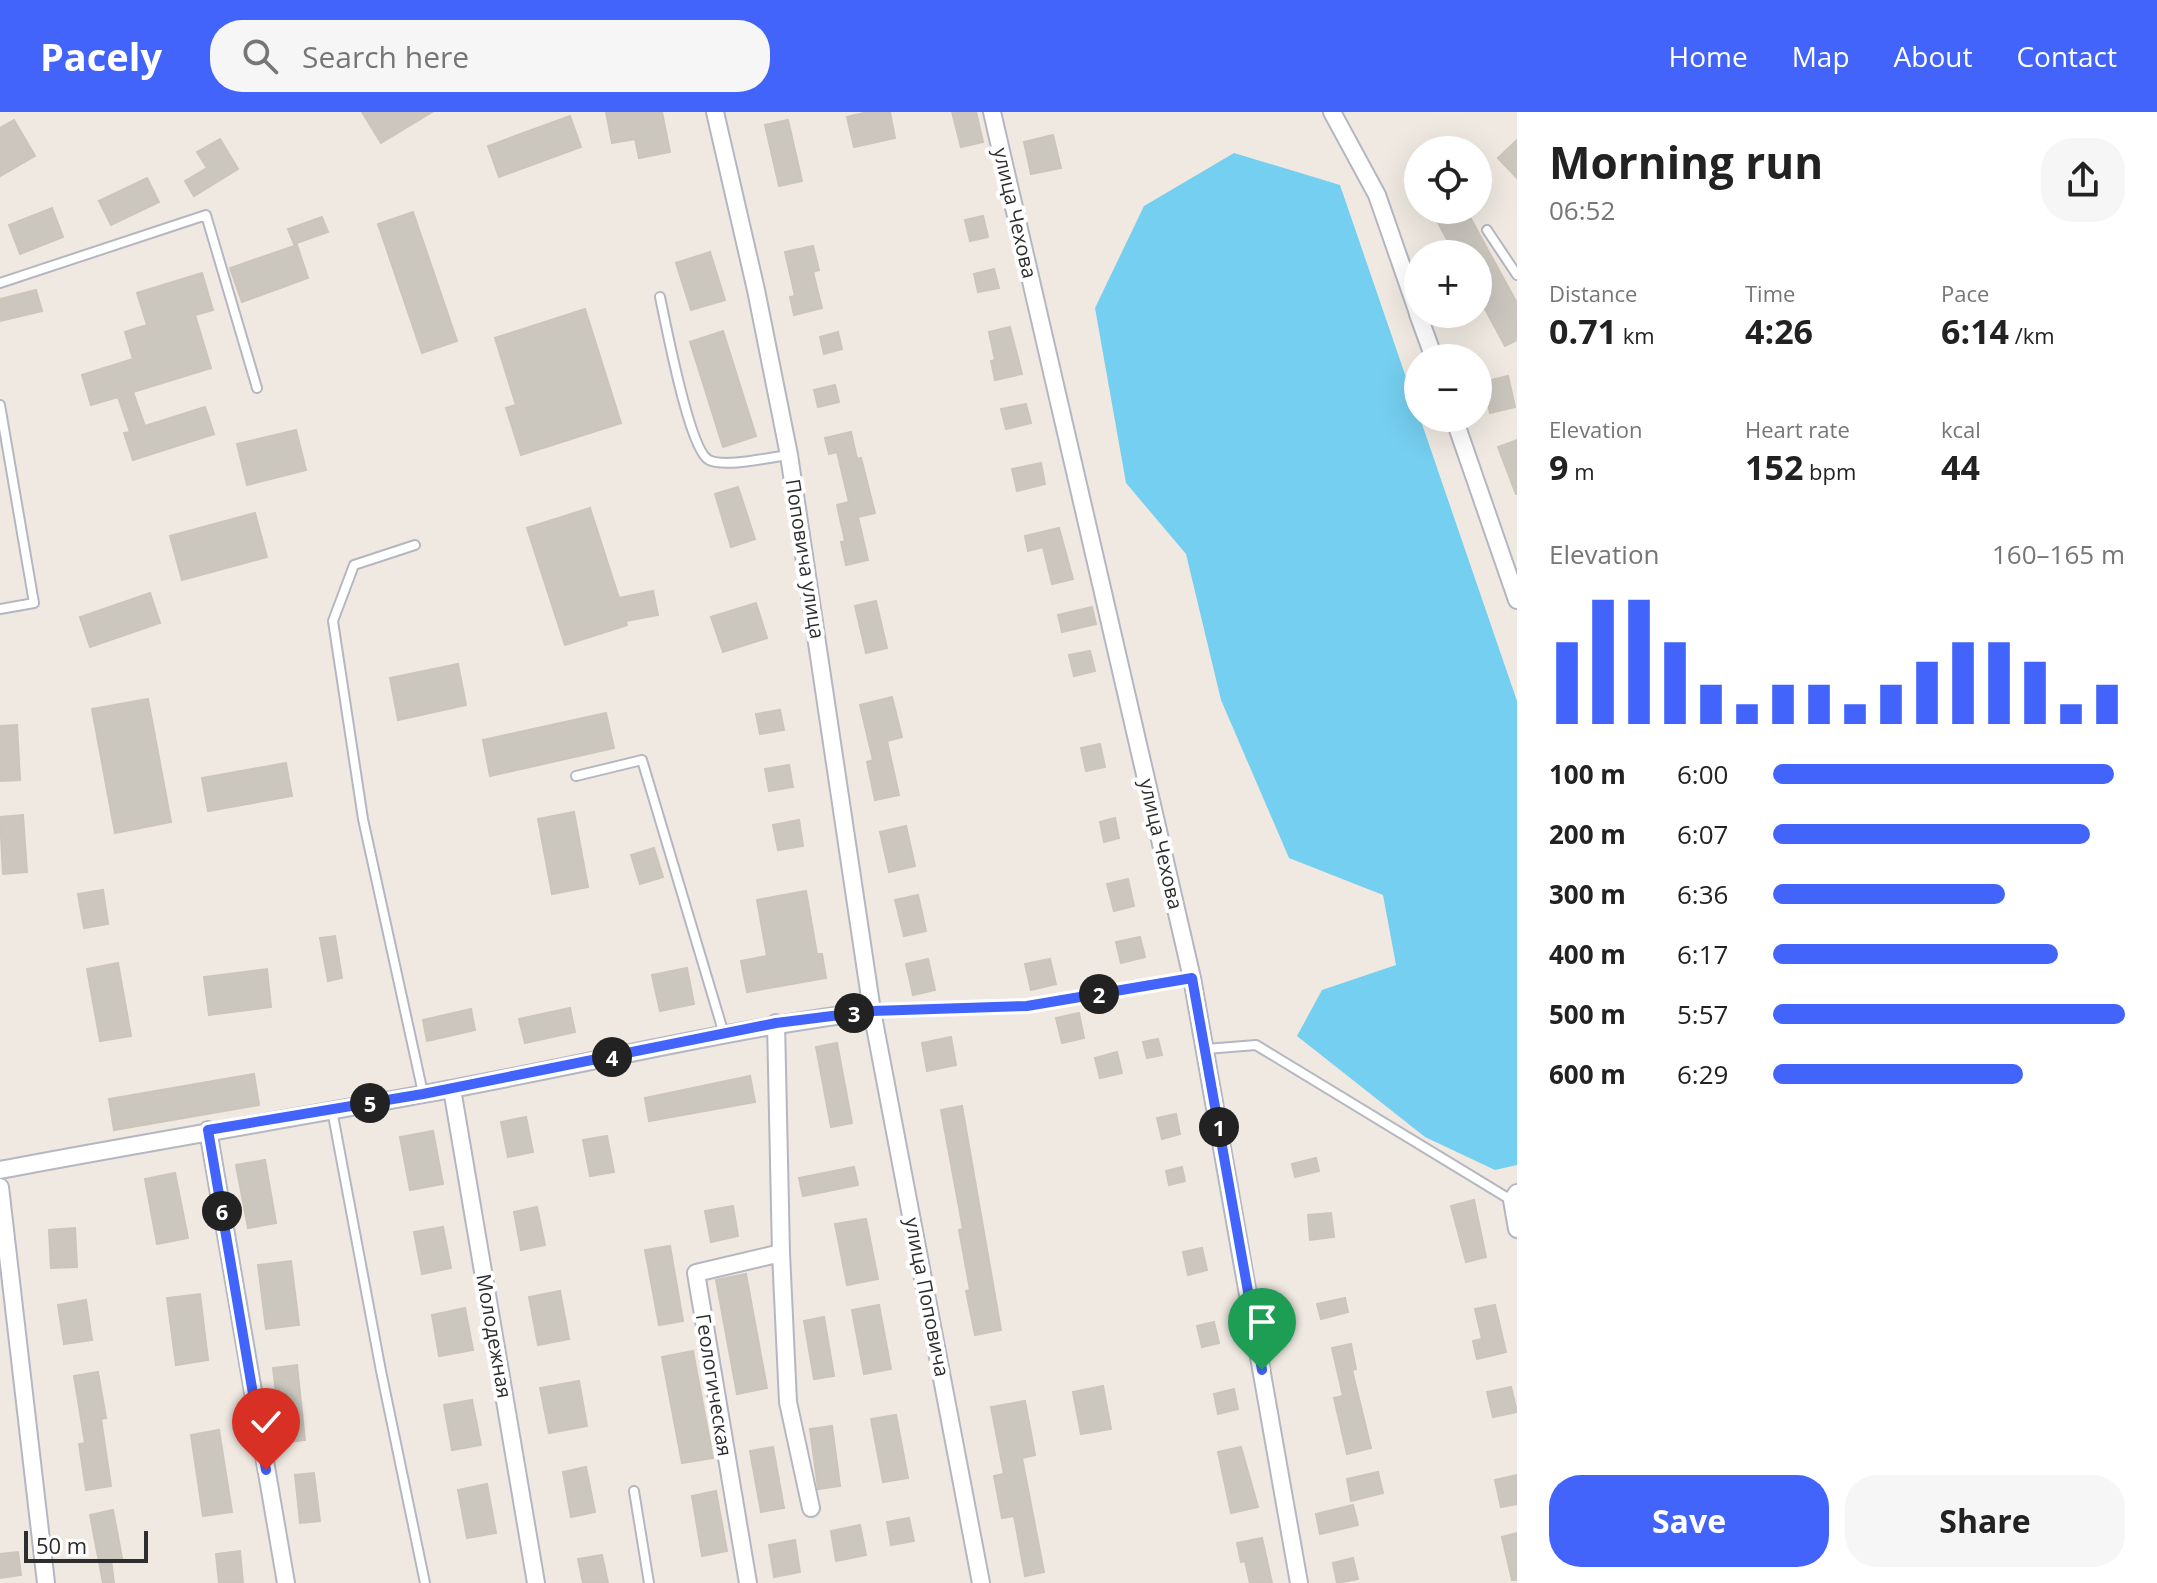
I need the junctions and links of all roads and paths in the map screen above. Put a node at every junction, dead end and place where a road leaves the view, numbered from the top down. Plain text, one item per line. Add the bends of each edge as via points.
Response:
1 (715, 112) edge
2 (992, 112) edge
3 (1332, 112) edge
4 (1487, 230) dead end
5 (1404, 273) edge
6 (1517, 275) edge
7 (0, 283) edge
8 (660, 297) dead end
9 (257, 388) dead end
10 (0, 405) edge
11 (1459, 432) edge
12 (3, 446) edge
13 (789, 455) junction
14 (415, 545) dead end
15 (1517, 600) edge
16 (0, 609) edge
17 (576, 776) dead end
18 (1192, 978) junction
19 (872, 1011) junction
20 (776, 1023) junction
21 (724, 1035) junction
22 (1206, 1049) junction
23 (452, 1089) junction
24 (423, 1094) junction
25 (332, 1109) junction
26 (208, 1130) junction
27 (0, 1170) edge
28 (0, 1187) edge
29 (1514, 1197) edge
30 (1517, 1229) edge
31 (781, 1253) junction
32 (634, 1491) dead end
33 (811, 1508) dead end
34 (46, 1583) edge
35 (286, 1583) edge
36 (425, 1583) edge
37 (536, 1583) edge
38 (649, 1583) edge
39 (748, 1583) edge
40 (981, 1583) edge
41 (1299, 1583) edge

1 - 13 street, Поповича улица
2 - 18 street, улица Чехова
3 - 5 street via 1377,195
4 - 6 lane
7 - 9 lane via 206,215
8 - 13 lane via 699,450 709,460 723,462
10 - 12 lane
11 - 15 street
12 - 16 lane via 34,603
13 - 19 street, Поповича улица
14 - 24 lane via 354,565 333,621 363,819
17 - 21 lane via 642,760
18 - 19 lane via 1027,1006
18 - 22 street, улица Чехова
19 - 20 street
19 - 40 street, улица Поповича
20 - 21 street
20 - 31 street
21 - 23 street
22 - 29 lane via 1256,1045
22 - 41 street, улица Чехова
23 - 24 street
23 - 37 street, Молодежная
24 - 25 street
25 - 26 street
25 - 36 lane
26 - 27 street
26 - 35 street
28 - 34 street
29 - 30 street
31 - 33 street via 788,1402
31 - 39 street, Геологическая via 696,1273
32 - 38 lane

